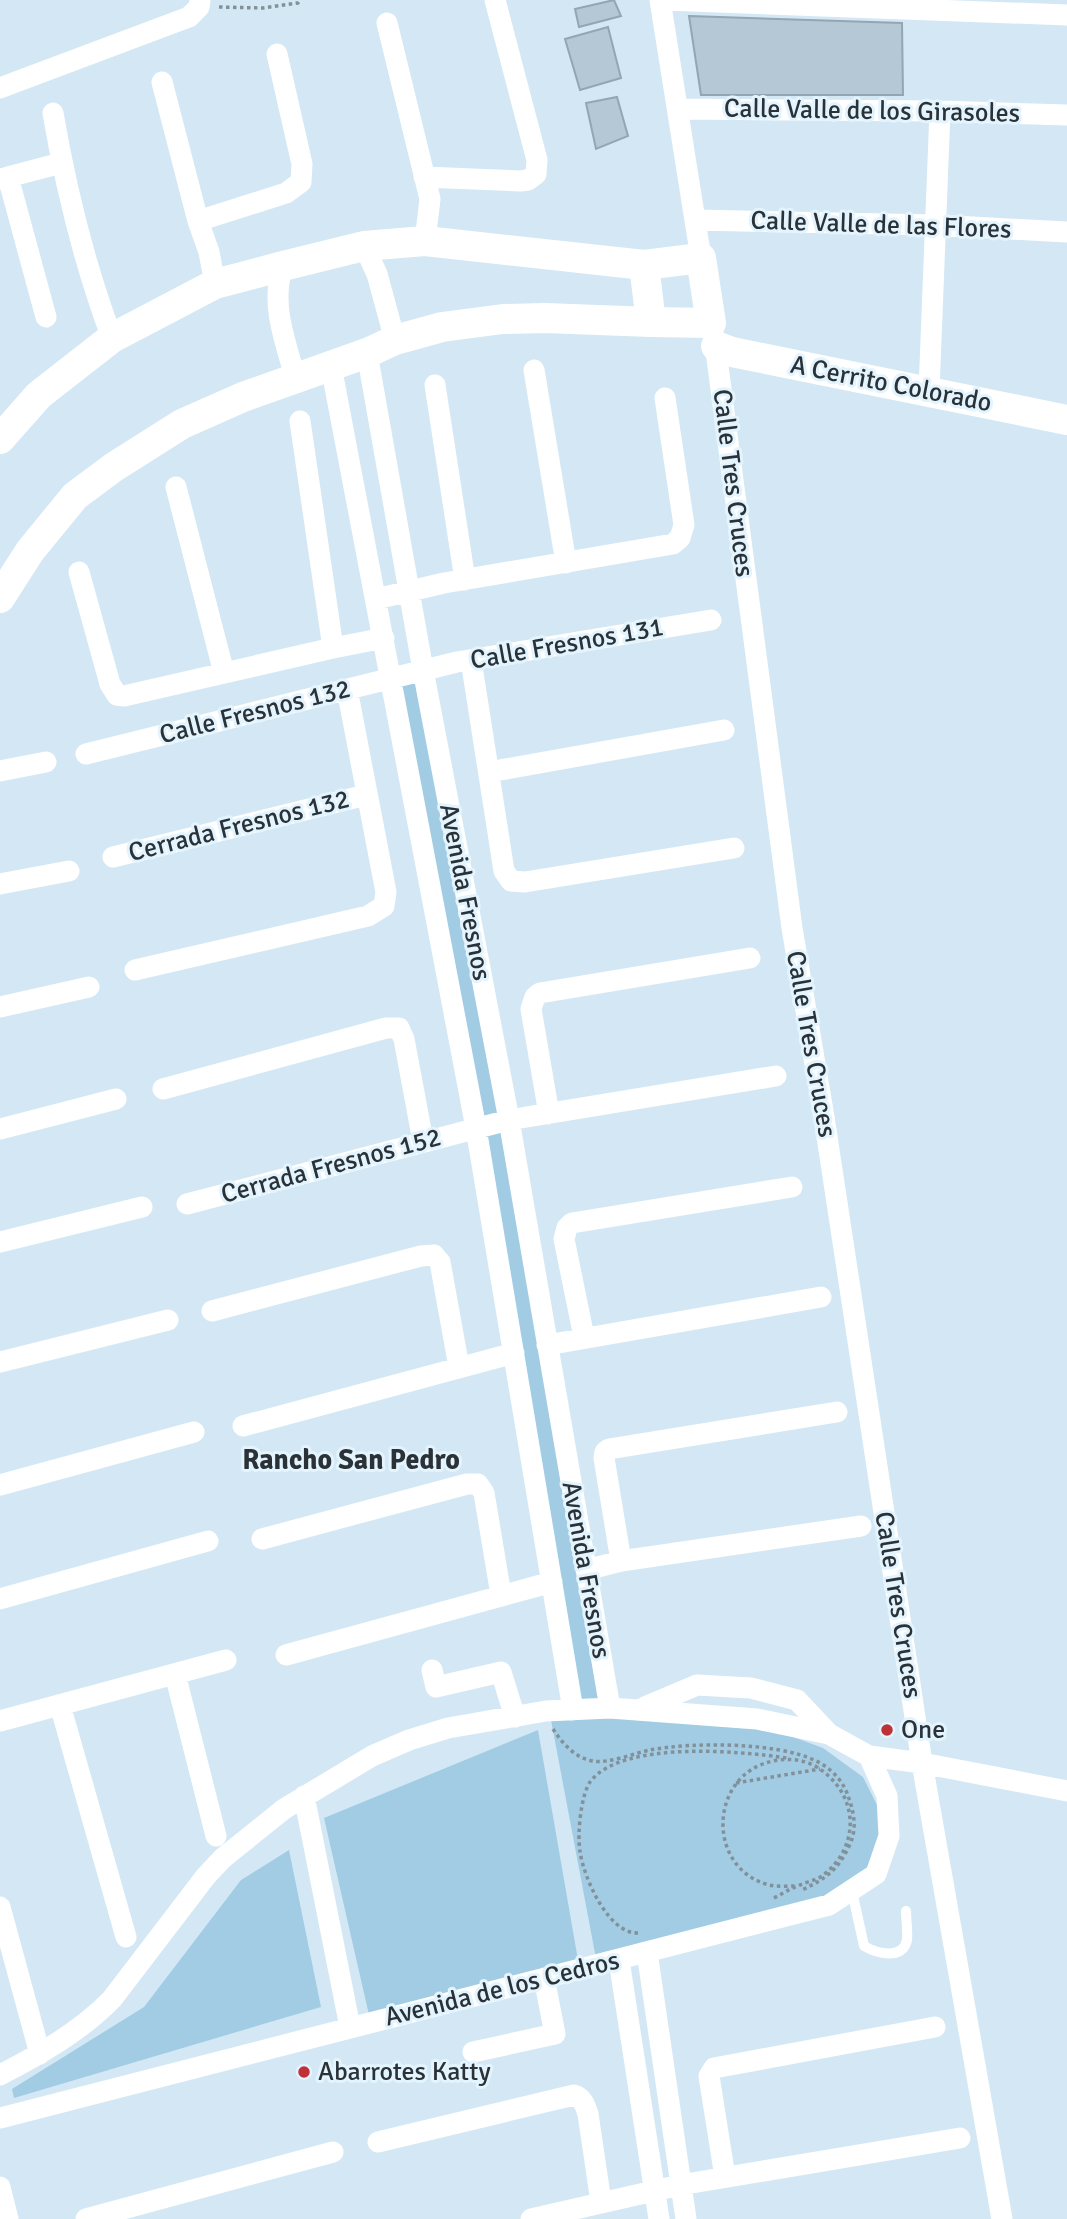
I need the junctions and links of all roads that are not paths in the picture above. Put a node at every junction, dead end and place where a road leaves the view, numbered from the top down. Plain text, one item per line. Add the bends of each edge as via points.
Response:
1 (495, 0) edge
2 (662, 0) edge
3 (200, 3) edge
4 (1067, 15) edge
5 (387, 23) dead end
6 (277, 54) dead end
7 (162, 82) dead end
8 (0, 88) edge
9 (678, 109) junction
10 (940, 111) junction
11 (54, 113) dead end
12 (1067, 115) edge
13 (61, 163) junction
14 (424, 177) junction
15 (4, 178) edge
16 (696, 220) junction
17 (198, 221) junction
18 (935, 225) junction
19 (1067, 232) edge
20 (425, 240) junction
21 (365, 246) junction
22 (701, 258) junction
23 (643, 265) junction
24 (283, 266) junction
25 (215, 284) junction
26 (46, 317) dead end
27 (651, 322) junction
28 (714, 335) junction
29 (113, 338) junction
30 (395, 340) junction
31 (367, 353) junction
32 (331, 366) junction
33 (534, 370) dead end
34 (295, 377) junction
35 (435, 385) dead end
36 (929, 391) junction
37 (665, 398) dead end
38 (1067, 420) edge
39 (300, 421) dead end
40 (0, 439) edge
41 (176, 487) dead end
42 (566, 563) junction
43 (79, 572) dead end
44 (465, 580) junction
45 (409, 592) junction
46 (0, 598) edge
47 (376, 599) junction
48 (711, 620) dead end
49 (384, 638) junction
50 (333, 648) junction
51 (471, 660) junction
52 (423, 670) junction
53 (224, 673) junction
54 (391, 677) junction
55 (346, 689) junction
56 (724, 730) dead end
57 (86, 754) dead end
58 (46, 762) dead end
59 (0, 771) edge
60 (489, 772) junction
61 (366, 794) junction
62 (734, 848) dead end
63 (113, 857) dead end
64 (69, 872) dead end
65 (0, 884) edge
66 (750, 958) dead end
67 (135, 970) dead end
68 (89, 987) dead end
69 (0, 1007) edge
70 (776, 1076) dead end
71 (163, 1088) dead end
72 (116, 1099) dead end
73 (550, 1114) junction
74 (509, 1120) junction
75 (476, 1128) junction
76 (0, 1129) edge
77 (423, 1141) junction
78 (792, 1187) dead end
79 (187, 1204) dead end
80 (142, 1207) dead end
81 (0, 1242) edge
82 (821, 1297) dead end
83 (212, 1311) dead end
84 (167, 1320) dead end
85 (584, 1337) junction
86 (547, 1345) junction
87 (514, 1353) junction
88 (0, 1362) edge
89 (459, 1367) junction
90 (836, 1412) dead end
91 (243, 1426) dead end
92 (562, 1431) junction
93 (194, 1432) dead end
94 (528, 1439) junction
95 (0, 1485) edge
96 (861, 1526) dead end
97 (262, 1539) dead end
98 (208, 1541) dead end
99 (621, 1562) junction
100 (586, 1570) junction
101 (552, 1582) junction
102 (501, 1595) junction
103 (0, 1599) edge
104 (286, 1655) dead end
105 (226, 1660) dead end
106 (175, 1674) junction
107 (436, 1687) dead end
108 (60, 1705) junction
109 (610, 1708) junction
110 (573, 1710) junction
111 (640, 1710) junction
112 (515, 1717) junction
113 (0, 1721) edge
114 (829, 1734) junction
115 (869, 1756) junction
116 (922, 1763) junction
117 (1067, 1791) edge
118 (304, 1796) junction
119 (216, 1836) dead end
120 (852, 1891) junction
121 (0, 1907) edge
122 (906, 1912) dead end
123 (127, 1937) dead end
124 (647, 1939) junction
125 (619, 1960) junction
126 (544, 1978) junction
127 (350, 2027) junction
128 (935, 2027) dead end
129 (472, 2052) dead end
130 (40, 2054) junction
131 (0, 2076) edge
132 (0, 2118) edge
133 (960, 2138) dead end
134 (378, 2143) dead end
135 (333, 2152) dead end
136 (725, 2177) junction
137 (680, 2185) junction
138 (0, 2187) edge
139 (655, 2190) junction
140 (601, 2202) junction
141 (8, 2219) edge
142 (86, 2219) edge
143 (531, 2219) edge
144 (659, 2219) edge
145 (686, 2219) edge
146 (1002, 2219) edge

1 - 14 street via 537,160 536,174 520,181
2 - 4 street
2 - 9 street
3 - 8 street via 189,17
5 - 14 street
6 - 17 street via 302,164 301,182 286,193
7 - 17 street
9 - 10 street, Calle Valle de los Girasoles
9 - 16 street
10 - 12 street, Calle Valle de los Girasoles
10 - 18 street
11 - 13 street
13 - 15 street
13 - 29 street
14 - 20 street via 430,199
15 - 26 street
16 - 18 street, Calle Valle de las Flores
16 - 22 street
17 - 25 street
18 - 19 street, Calle Valle de las Flores
18 - 36 street
20 - 21 main road
20 - 23 main road
21 - 24 main road
21 - 30 street via 381,284
22 - 23 main road
22 - 28 main road
23 - 27 main road
24 - 25 main road
24 - 34 street via 277,304
25 - 29 main road
27 - 28 main road, A Cerrito Colorado
27 - 30 main road, A Cerrito Colorado via 503,319 442,327
28 - 36 main road, A Cerrito Colorado via 733,352
28 - 116 street, Calle Tres Cruces via 792,928
29 - 40 main road via 39,395
30 - 31 main road, A Cerrito Colorado
31 - 32 main road, A Cerrito Colorado
31 - 45 street, Avenida Fresnos
32 - 34 main road, A Cerrito Colorado
32 - 47 street, Avenida Fresnos
33 - 42 street
34 - 46 main road, A Cerrito Colorado via 182,424 75,496 30,551
35 - 44 street
36 - 38 main road, A Cerrito Colorado
37 - 42 street via 684,525 680,538 667,546
39 - 50 street
41 - 53 street
42 - 44 street
43 - 53 street via 117,695 131,696
44 - 45 street
45 - 47 street
45 - 52 street, Avenida Fresnos
47 - 49 street, Avenida Fresnos
48 - 51 street, Calle Fresnos 131
49 - 50 street
49 - 54 street, Avenida Fresnos
50 - 53 street
51 - 52 street, Calle Fresnos 131
51 - 60 street
52 - 54 street, Calle Fresnos 132
52 - 74 street, Avenida Fresnos
54 - 55 street, Calle Fresnos 132
54 - 75 street, Avenida Fresnos
55 - 57 street, Calle Fresnos 132
55 - 61 street, Cerrada Fresnos 132
56 - 60 street
58 - 59 street
60 - 62 street via 504,871 511,881
61 - 63 street, Cerrada Fresnos 132
61 - 67 street, Cerrada Fresnos 132 via 386,892 384,906 376,913
64 - 65 street
66 - 73 street via 540,993 531,1009
68 - 69 street
70 - 73 street, Cerrada Fresnos 152
71 - 77 street via 399,1028
72 - 76 street
73 - 74 street, Cerrada Fresnos 152
74 - 75 street, Cerrada Fresnos 152
74 - 86 street, Avenida Fresnos
75 - 77 street, Cerrada Fresnos 152
75 - 87 street, Avenida Fresnos
77 - 79 street, Cerrada Fresnos 152
78 - 85 street via 572,1223 564,1239
80 - 81 street
82 - 85 street
83 - 89 street via 434,1255 440,1262
84 - 88 street
85 - 86 street
86 - 92 street, Avenida Fresnos
87 - 89 street
87 - 94 street, Avenida Fresnos
89 - 91 street
90 - 99 street via 609,1448 604,1463
92 - 94 street
92 - 100 street, Avenida Fresnos
93 - 95 street
94 - 101 street, Avenida Fresnos
96 - 99 street
97 - 102 street via 478,1484 484,1493
98 - 103 street
99 - 100 street
100 - 109 street, Avenida Fresnos
101 - 102 street
101 - 110 street, Avenida Fresnos
102 - 104 street
105 - 106 street
106 - 108 street
106 - 119 street
107 - 112 street via 501,1672
108 - 113 street
108 - 123 street
109 - 110 street
109 - 111 street
110 - 112 street
111 - 114 street via 757,1719
111 - 114 street via 697,1685 751,1688 797,1700
112 - 118 street via 409,1740
114 - 115 street
115 - 116 street
115 - 120 street, Avenida de los Cedros via 887,1796 889,1836 876,1874
116 - 117 street
116 - 146 street, Calle Tres Cruces
118 - 127 street
118 - 130 street via 223,1858 102,2010
120 - 122 lane via 864,1946 877,1954 902,1950 907,1942
120 - 124 street, Avenida de los Cedros via 830,1905
121 - 130 street
124 - 125 street, Avenida de los Cedros
124 - 137 street
125 - 126 street, Avenida de los Cedros
125 - 139 street
126 - 127 street, Avenida de los Cedros
126 - 129 street via 555,2034
127 - 132 street, Avenida de los Cedros
128 - 136 street via 714,2068 709,2076
130 - 131 street
133 - 136 street
134 - 140 street via 559,2097 579,2097 588,2114
135 - 142 street
136 - 137 street
137 - 139 street
137 - 145 street
138 - 141 street
139 - 140 street
139 - 144 street
140 - 143 street

